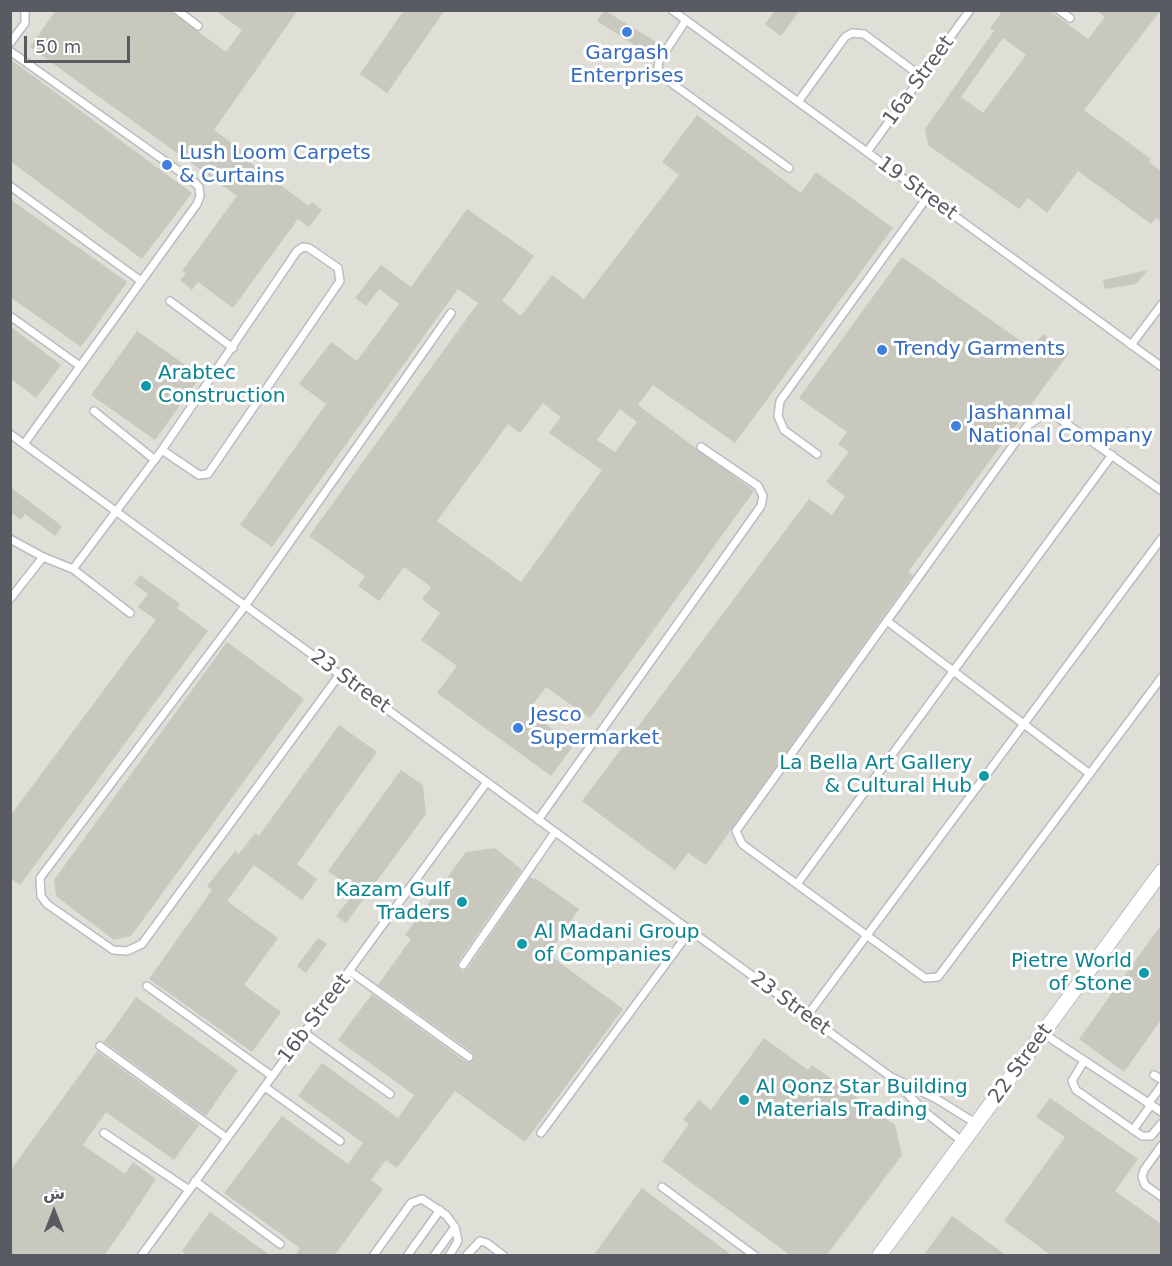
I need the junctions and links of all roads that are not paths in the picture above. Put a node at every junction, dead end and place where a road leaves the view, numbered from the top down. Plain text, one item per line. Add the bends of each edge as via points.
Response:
1 (25, 10) edge
2 (177, 10) edge
3 (672, 10) edge
4 (970, 10) edge
5 (1059, 10) edge
6 (1070, 18) dead end
7 (686, 20) junction
8 (198, 26) dead end
9 (10, 43) edge
10 (10, 51) edge
11 (922, 77) junction
12 (798, 102) junction
13 (867, 152) junction
14 (789, 168) dead end
15 (10, 186) edge
16 (928, 196) junction
17 (141, 281) junction
18 (170, 301) dead end
19 (1161, 304) edge
20 (451, 313) dead end
21 (10, 316) edge
22 (1131, 345) junction
23 (233, 348) junction
24 (80, 366) junction
25 (1161, 367) edge
26 (94, 411) dead end
27 (10, 434) edge
28 (24, 444) junction
29 (701, 447) dead end
30 (162, 450) junction
31 (818, 454) dead end
32 (1112, 456) junction
33 (155, 460) junction
34 (1161, 491) edge
35 (116, 511) junction
36 (1161, 538) edge
37 (10, 539) edge
38 (43, 557) junction
39 (72, 568) junction
40 (10, 599) edge
41 (245, 606) junction
42 (130, 613) dead end
43 (887, 621) junction
44 (952, 672) junction
45 (340, 674) junction
46 (1161, 677) edge
47 (1024, 724) junction
48 (1090, 774) junction
49 (487, 782) junction
50 (538, 819) junction
51 (555, 832) junction
52 (1161, 871) edge
53 (796, 884) junction
54 (690, 931) junction
55 (867, 935) junction
56 (463, 965) dead end
57 (351, 972) junction
58 (147, 986) dead end
59 (807, 1016) junction
60 (305, 1032) junction
61 (1044, 1034) junction
62 (100, 1046) dead end
63 (469, 1056) dead end
64 (1084, 1061) junction
65 (1154, 1075) dead end
66 (272, 1076) junction
67 (891, 1077) junction
68 (1161, 1080) edge
69 (1161, 1085) edge
70 (265, 1087) junction
71 (390, 1095) dead end
72 (1150, 1104) junction
73 (1161, 1112) edge
74 (1161, 1123) edge
75 (977, 1124) junction
76 (1133, 1130) junction
77 (104, 1133) dead end
78 (541, 1133) dead end
79 (227, 1138) junction
80 (340, 1141) dead end
81 (963, 1142) junction
82 (1161, 1145) edge
83 (195, 1181) junction
84 (662, 1187) dead end
85 (189, 1190) junction
86 (1161, 1197) edge
87 (440, 1210) junction
88 (455, 1227) junction
89 (280, 1244) dead end
90 (468, 1253) edge
91 (141, 1256) edge
92 (373, 1256) edge
93 (407, 1256) edge
94 (434, 1256) edge
95 (449, 1256) edge
96 (476, 1256) edge
97 (504, 1256) edge
98 (755, 1256) edge
99 (879, 1256) edge

1 - 9 lane via 25,23
2 - 8 lane
3 - 7 lane, 19 Street
4 - 11 lane, 16a Street
5 - 6 lane
7 - 12 lane, 19 Street
7 - 14 lane via 659,61 663,77
10 - 17 lane via 199,187 197,204
11 - 12 lane via 864,34 852,33 845,37
11 - 13 lane, 16a Street
12 - 13 lane, 19 Street
13 - 16 lane, 19 Street
15 - 17 lane
16 - 22 lane, 19 Street
16 - 31 lane via 780,401 778,416 784,430
17 - 24 lane
18 - 23 lane
19 - 22 lane
20 - 41 lane
21 - 24 lane
22 - 25 lane, 19 Street
23 - 30 lane
23 - 30 lane via 300,249 309,248 338,268 340,281 208,474 199,476
24 - 28 lane
26 - 33 lane
27 - 28 lane, 23 Street
28 - 35 lane, 23 Street
29 - 50 lane via 758,486 763,496 761,506
30 - 33 lane
32 - 34 lane
32 - 43 lane via 1057,417 1043,415 1027,426
32 - 44 lane
33 - 35 lane
35 - 39 lane
35 - 41 lane, 23 Street
36 - 47 lane
37 - 38 lane
38 - 39 lane
38 - 40 lane
39 - 42 lane
41 - 45 lane, 23 Street
41 - 45 lane via 40,878 39,891 47,904 105,946 121,952 142,944
43 - 44 lane
43 - 53 lane via 736,831 742,844
44 - 47 lane
44 - 53 lane
45 - 49 lane, 23 Street
46 - 48 lane
47 - 48 lane
47 - 55 lane
48 - 55 lane via 938,977 925,978
49 - 50 lane, 23 Street
49 - 57 lane, 16b Street
50 - 51 lane, 23 Street
51 - 54 lane, 23 Street
51 - 56 lane
52 - 61 street, 22 Street
53 - 55 lane
54 - 59 lane, 23 Street
54 - 78 lane
55 - 59 lane
57 - 60 lane, 16b Street
57 - 63 lane
58 - 66 lane
59 - 67 lane, 23 Street
60 - 66 lane, 16b Street
60 - 71 lane
61 - 64 lane
61 - 75 street, 22 Street
62 - 79 lane
64 - 72 lane
64 - 76 lane via 1073,1078 1074,1087
65 - 68 lane
66 - 70 lane, 16b Street
67 - 75 lane, 23 Street
67 - 81 lane, 23 Street via 925,1112
69 - 72 lane
70 - 79 lane, 16b Street
70 - 80 lane
72 - 73 lane
72 - 76 lane
74 - 76 lane via 1148,1137
75 - 81 street, 22 Street
77 - 85 lane
79 - 83 lane, 16b Street
81 - 99 street, 22 Street
82 - 86 lane via 1142,1177 1145,1185
83 - 85 lane, 16b Street
83 - 89 lane
84 - 98 lane
85 - 91 lane, 16b Street
87 - 88 lane
87 - 92 lane via 426,1200 414,1201
87 - 93 lane
88 - 94 lane
88 - 95 lane via 458,1241
90 - 96 lane
90 - 97 lane via 477,1242 484,1241

